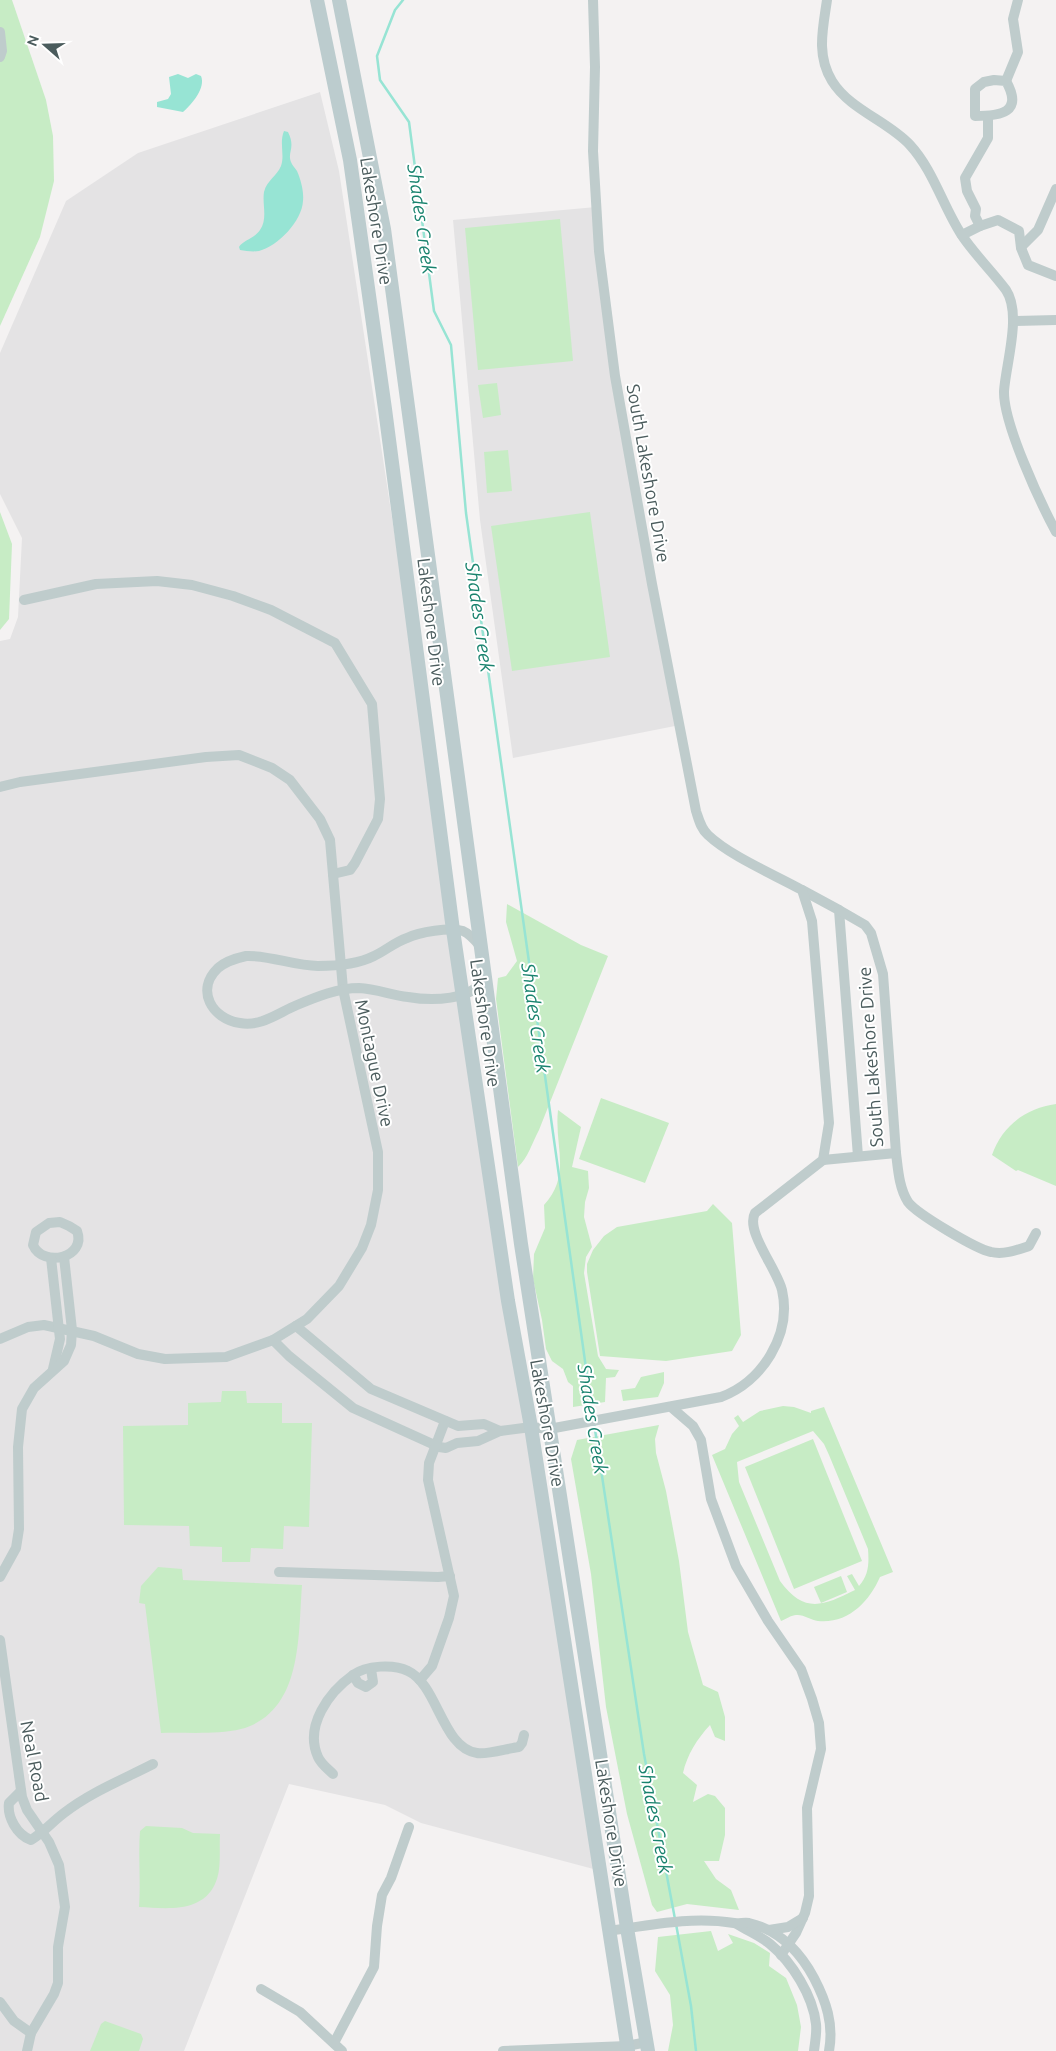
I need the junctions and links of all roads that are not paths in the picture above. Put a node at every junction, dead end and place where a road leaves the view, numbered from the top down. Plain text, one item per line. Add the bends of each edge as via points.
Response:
1 (317, 0) edge
2 (339, 0) edge
3 (593, 0) edge
4 (828, 0) edge
5 (1018, 0) edge
6 (0, 32) edge
7 (0, 56) edge
8 (1006, 81) junction
9 (988, 116) junction
10 (370, 157) junction
11 (350, 160) junction
12 (1056, 190) edge
13 (980, 226) junction
14 (962, 235) junction
15 (1021, 247) junction
16 (1056, 276) edge
17 (1056, 320) edge
18 (1013, 321) junction
19 (1056, 532) edge
20 (24, 600) dead end
21 (0, 787) edge
22 (334, 874) junction
23 (802, 890) junction
24 (839, 910) junction
25 (453, 930) junction
26 (480, 946) junction
27 (340, 964) junction
28 (484, 978) junction
29 (343, 989) junction
30 (463, 995) junction
31 (896, 1153) junction
32 (858, 1156) junction
33 (824, 1160) junction
34 (1036, 1233) dead end
35 (64, 1257) junction
36 (51, 1258) junction
37 (296, 1326) junction
38 (59, 1328) junction
39 (72, 1330) junction
40 (0, 1339) edge
41 (273, 1340) junction
42 (53, 1369) junction
43 (667, 1407) junction
44 (445, 1420) junction
45 (458, 1426) junction
46 (531, 1428) junction
47 (549, 1429) junction
48 (500, 1431) junction
49 (457, 1443) junction
50 (435, 1445) junction
51 (279, 1572) dead end
52 (450, 1576) junction
53 (0, 1577) edge
54 (0, 1640) edge
55 (371, 1669) junction
56 (353, 1675) junction
57 (420, 1680) junction
58 (524, 1735) dead end
59 (154, 1764) dead end
60 (333, 1774) dead end
61 (21, 1790) junction
62 (409, 1827) dead end
63 (43, 1833) junction
64 (803, 1918) junction
65 (737, 1924) junction
66 (628, 1928) junction
67 (768, 1930) junction
68 (609, 1931) junction
69 (789, 1945) junction
70 (781, 1955) junction
71 (261, 1989) dead end
72 (819, 1989) junction
73 (807, 1995) junction
74 (0, 2002) edge
75 (31, 2033) junction
76 (338, 2047) edge
77 (648, 2047) edge
78 (627, 2048) edge
79 (27, 2051) edge
80 (503, 2051) edge
81 (814, 2051) edge
82 (829, 2051) edge

1 - 11 main road, Lakeshore Drive
2 - 10 main road, Lakeshore Drive
3 - 23 street, South Lakeshore Drive via 592,151 599,251 619,394 696,811 707,835
4 - 14 street via 820,42 823,62 832,81 842,93 900,135 912,148
5 - 8 street via 1013,19 1018,52
6 - 7 street
8 - 9 street via 1012,103 1008,111
8 - 9 street via 984,82 975,89 975,116
9 - 13 street via 988,138 965,178
10 - 11 main road
10 - 26 main road, Lakeshore Drive via 384,229
11 - 25 main road, Lakeshore Drive
12 - 15 street via 1038,230
13 - 14 street
13 - 15 street via 998,220 1020,230
14 - 18 street via 1010,298
15 - 16 street via 1028,265
17 - 18 street
18 - 19 street via 1004,393 1010,424
20 - 22 street via 96,584 157,581 192,585 271,610 335,643 372,704 380,799 378,819 352,867
21 - 22 street, Montague Drive via 239,755 272,768 290,780 320,819 330,840
22 - 27 street, Montague Drive
23 - 24 street, South Lakeshore Drive
23 - 33 street via 812,921 829,1123
24 - 31 street, South Lakeshore Drive via 865,925 871,933 883,974
24 - 32 street, South Lakeshore Drive
25 - 26 street via 461,930
25 - 27 street via 418,934 375,956
25 - 30 main road, Lakeshore Drive
26 - 28 main road, Lakeshore Drive
27 - 29 street, Montague Drive
27 - 29 street via 317,966 246,956 224,964 213,974 209,1002 220,1016 248,1024 262,1022 313,998
28 - 30 street via 480,986
28 - 47 main road, Lakeshore Drive
29 - 30 street via 374,989 421,999
29 - 37 street, Montague Drive via 378,1152 378,1190 371,1226 362,1248 339,1286
30 - 46 main road, Lakeshore Drive via 508,1301
31 - 32 street, South Lakeshore Drive
31 - 34 street via 900,1181 910,1204 954,1233 981,1248 1001,1253 1029,1246
32 - 33 street, South Lakeshore Drive
33 - 43 street via 752,1218 753,1228 782,1290 780,1333 766,1364 732,1393
35 - 36 street
35 - 36 street via 75,1248 77,1231 54,1222 39,1228 33,1237 38,1253
35 - 39 street
36 - 38 street
37 - 41 street, Montague Drive
37 - 44 street via 366,1387
38 - 39 street, Montague Drive
38 - 40 street, Montague Drive via 44,1325 28,1327
38 - 42 street
39 - 41 street, Montague Drive via 138,1354 165,1359 226,1357
39 - 42 street via 68,1354
41 - 50 street via 353,1408
42 - 53 street via 34,1388 22,1409 18,1447 19,1529 16,1548
43 - 47 street
43 - 64 street via 693,1426 702,1440 711,1499 736,1566 801,1669 819,1723 821,1749 807,1808 809,1896
44 - 45 street
44 - 50 street
45 - 48 street via 484,1424
45 - 49 street
46 - 47 street
46 - 48 street
46 - 68 main road, Lakeshore Drive
47 - 66 main road, Lakeshore Drive
48 - 49 street via 478,1441
49 - 50 street via 446,1448
50 - 52 street via 428,1480
51 - 52 street
52 - 57 street via 454,1596 449,1618 432,1666
54 - 61 street, Neal Road
55 - 56 street
55 - 56 street via 372,1682 366,1687
55 - 57 street via 398,1667
56 - 60 street via 325,1704 317,1721 315,1739 318,1756
57 - 58 street via 450,1732 464,1747 477,1754 519,1747
59 - 63 street via 92,1794 64,1813
61 - 63 street, Neal Road via 26,1810
61 - 63 street via 9,1803 11,1820 26,1838 31,1840
62 - 76 street via 382,1895 374,1967
63 - 75 street, Neal Road via 59,1865 65,1907 58,1947 58,1983
64 - 67 street via 781,1929
64 - 69 street
65 - 66 street via 699,1920
65 - 67 street via 749,1923
65 - 70 street
66 - 68 street
66 - 77 main road, Lakeshore Drive
67 - 69 street
68 - 78 main road, Lakeshore Drive
69 - 70 street
69 - 72 street via 803,1961
70 - 73 street
71 - 76 street via 300,2012
72 - 73 street
72 - 82 street via 830,2022
73 - 81 street via 816,2024
74 - 75 street via 14,2020
75 - 79 street, Neal Road
77 - 78 street
78 - 80 street

